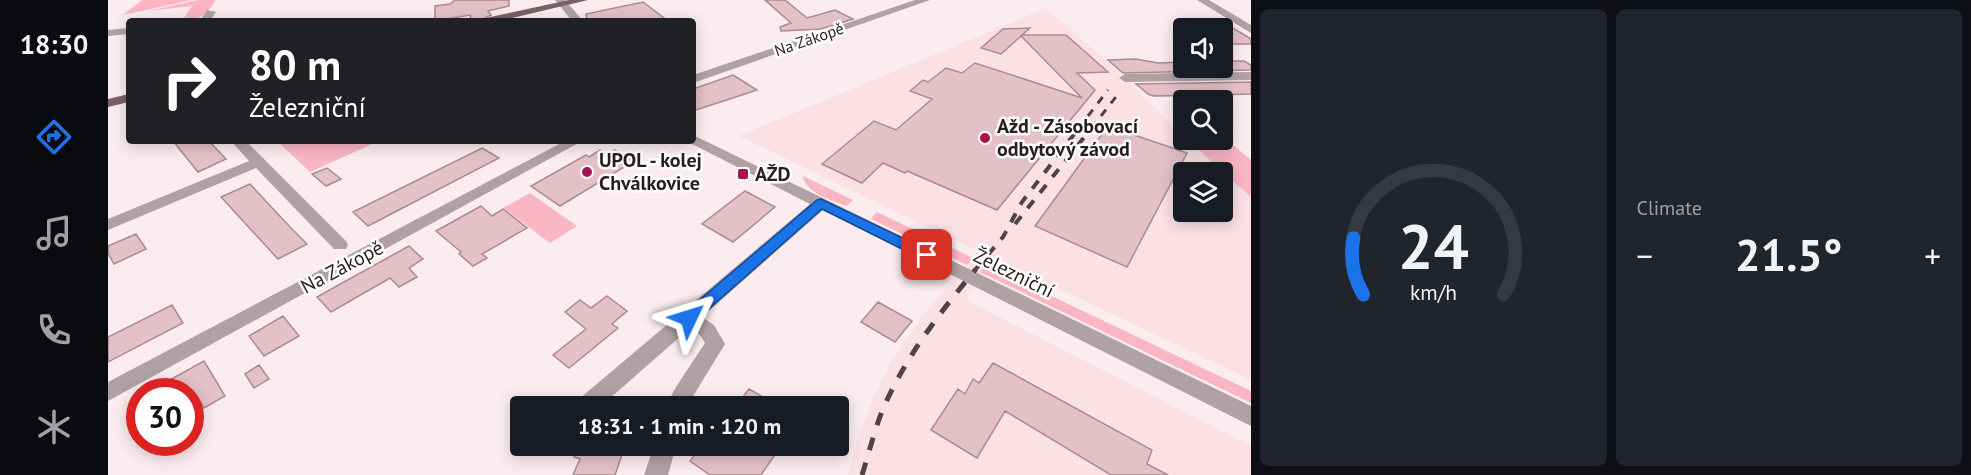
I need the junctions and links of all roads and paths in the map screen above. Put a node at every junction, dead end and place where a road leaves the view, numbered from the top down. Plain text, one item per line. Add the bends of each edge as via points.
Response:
1 (583, 0) edge
2 (925, 0) edge
3 (1202, 0) edge
4 (562, 2) edge
5 (498, 18) edge
6 (575, 18) edge
7 (1251, 30) edge
8 (126, 31) edge
9 (108, 33) edge
10 (1251, 76) edge
11 (696, 78) edge
12 (1125, 78) dead end
13 (126, 99) edge
14 (108, 103) edge
15 (696, 140) edge
16 (241, 144) edge
17 (569, 144) edge
18 (258, 162) junction
19 (821, 203) junction
20 (108, 225) edge
21 (340, 245) dead end
22 (689, 318) junction
23 (108, 392) edge
24 (599, 396) edge
25 (682, 396) edge
26 (1251, 416) edge
27 (662, 456) edge
28 (656, 475) edge

1 - 4 main road
2 - 11 street, Na Zákopě
3 - 7 street
4 - 5 main road
4 - 6 street
8 - 9 street
10 - 12 street
13 - 14 main road
15 - 19 street, Železniční
16 - 18 street
17 - 23 street, Na Zákopě
18 - 20 street
18 - 21 street
19 - 22 street
19 - 26 street, Železniční
22 - 24 street
22 - 25 street via 707,330 715,344
27 - 28 street

